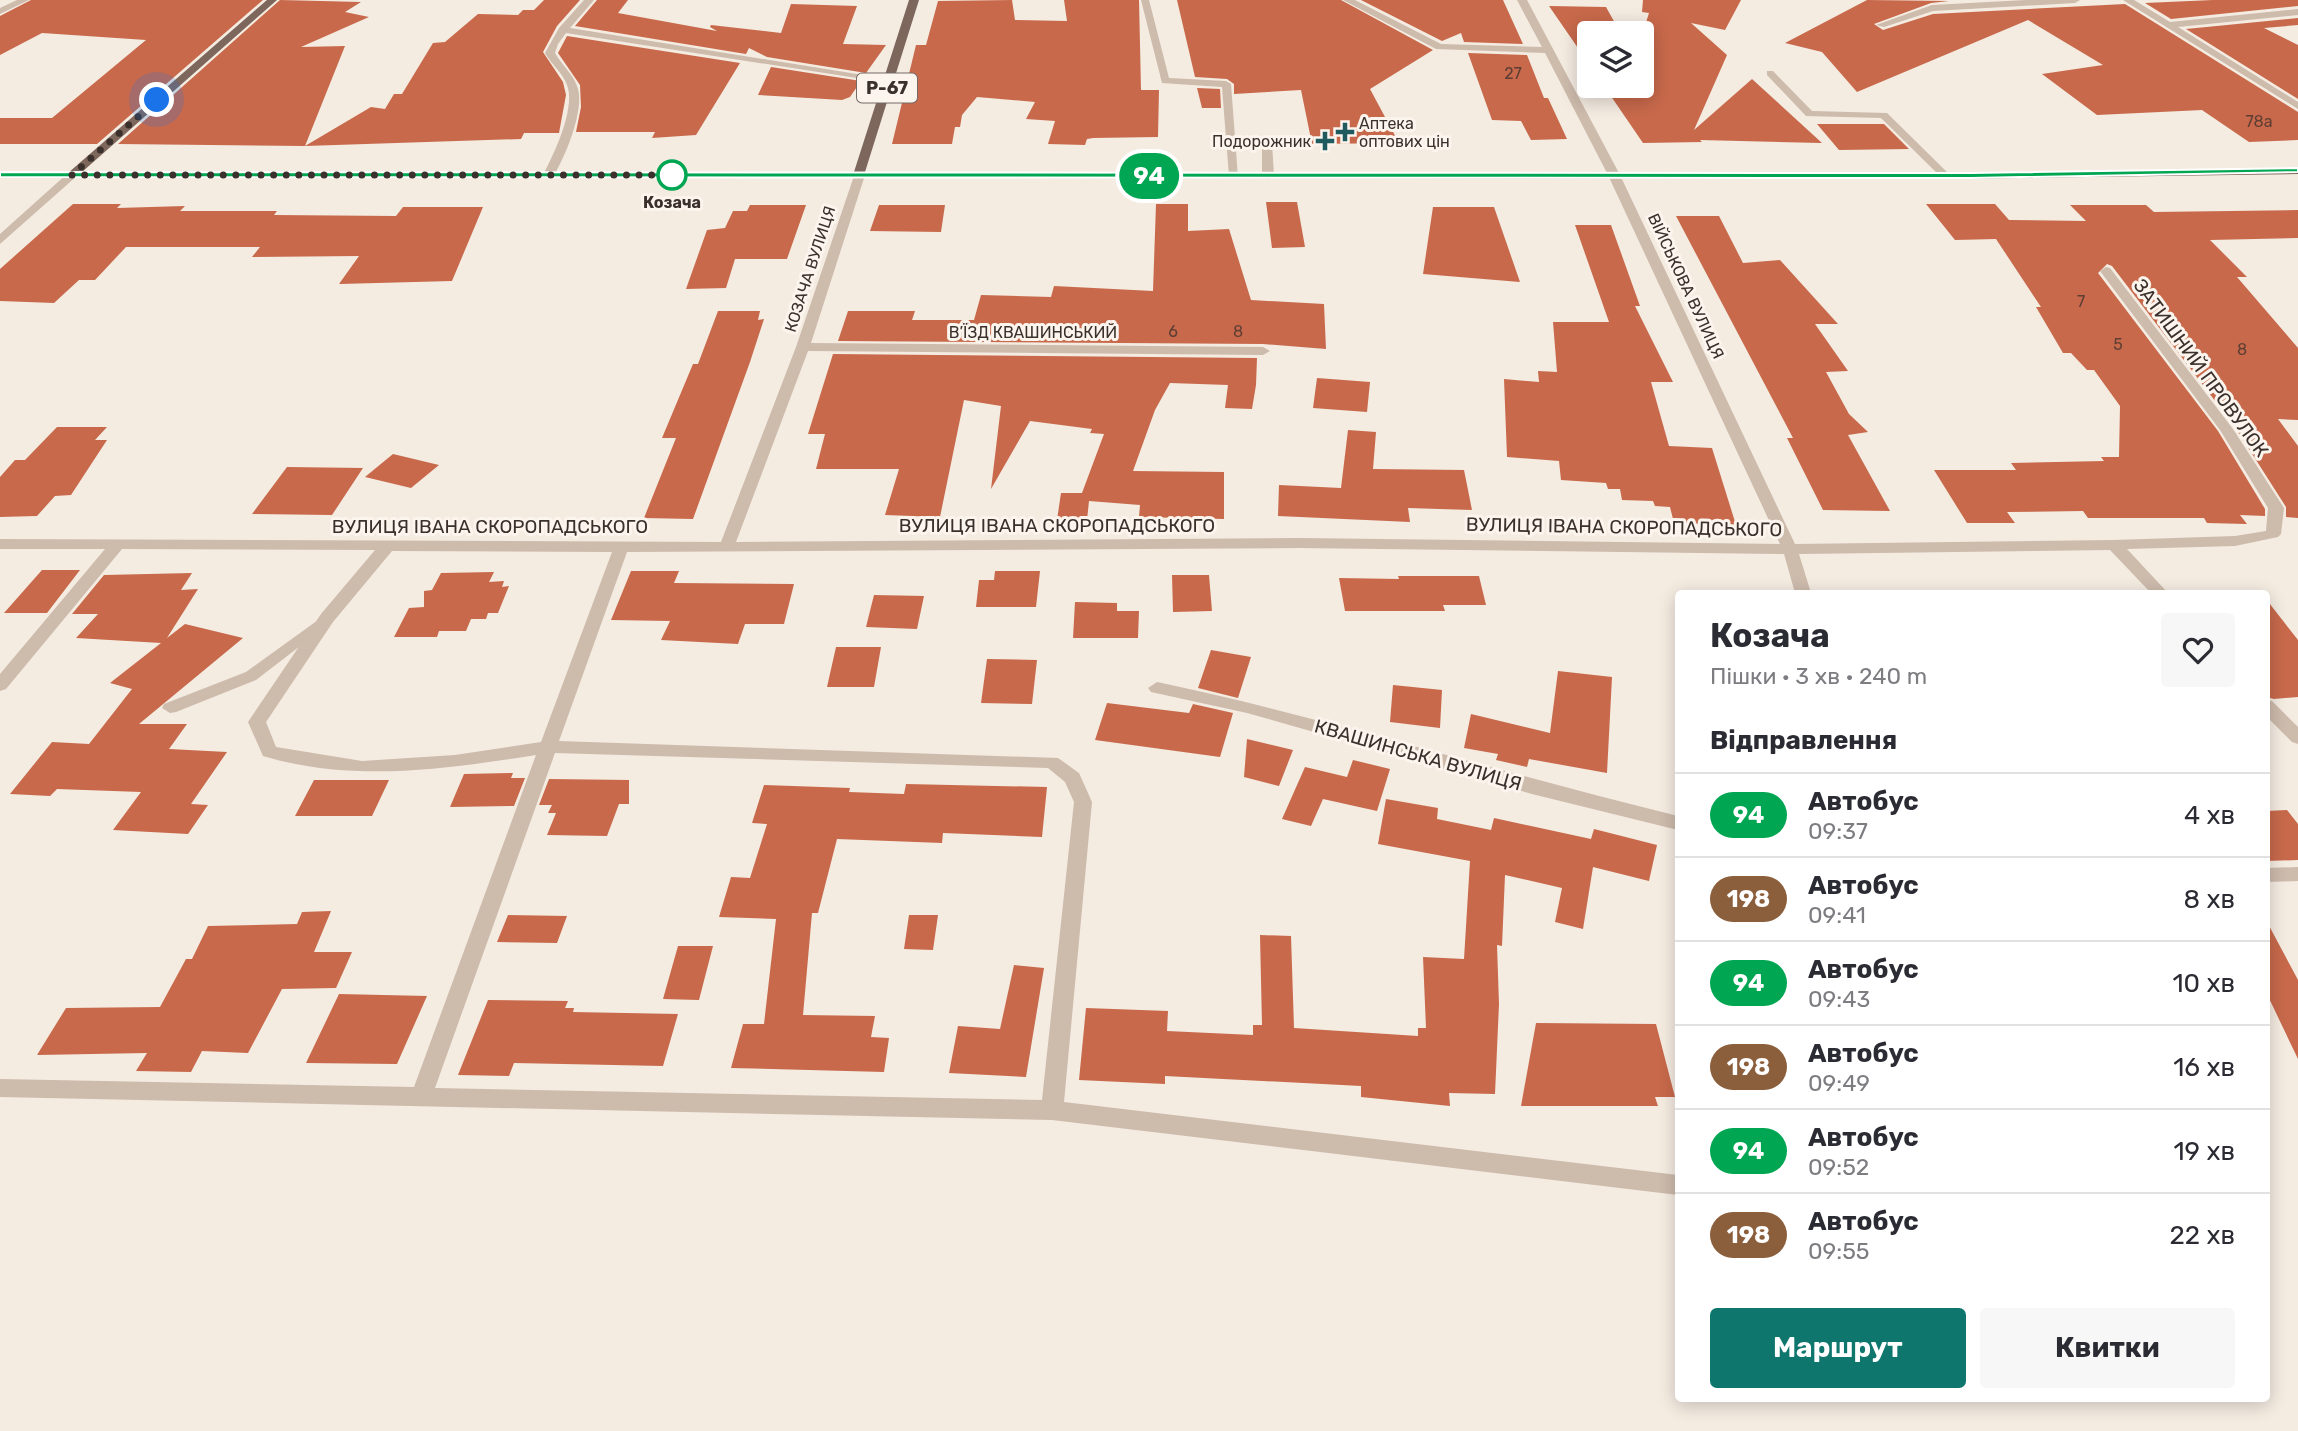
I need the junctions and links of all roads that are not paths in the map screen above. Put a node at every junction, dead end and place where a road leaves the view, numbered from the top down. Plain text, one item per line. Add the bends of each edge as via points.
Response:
1 (24, 0) edge
2 (272, 0) edge
3 (589, 0) edge
4 (915, 0) edge
5 (1145, 0) edge
6 (1348, 0) edge
7 (1522, 0) edge
8 (2075, 0) edge
9 (2128, 0) edge
10 (0, 11) edge
11 (2298, 12) edge
12 (1881, 24) dead end
13 (2168, 25) junction
14 (562, 30) junction
15 (1547, 50) junction
16 (1770, 73) dead end
17 (889, 80) junction
18 (2298, 106) edge
19 (1267, 143) dead end
20 (2298, 171) edge
21 (0, 174) edge
22 (72, 175) junction
23 (859, 175) junction
24 (1614, 175) junction
25 (549, 176) junction
26 (1234, 176) junction
27 (1268, 176) junction
28 (1946, 176) junction
29 (0, 240) edge
30 (2106, 271) dead end
31 (803, 348) junction
32 (1263, 351) dead end
33 (0, 544) edge
34 (118, 544) junction
35 (389, 544) junction
36 (727, 545) junction
37 (2114, 545) junction
38 (621, 547) junction
39 (1790, 549) junction
40 (1802, 590) edge
41 (2157, 590) edge
42 (327, 618) junction
43 (0, 685) edge
44 (1157, 688) dead end
45 (170, 708) dead end
46 (2270, 709) edge
47 (2298, 738) edge
48 (548, 747) junction
49 (1675, 822) edge
50 (2298, 874) edge
51 (2270, 875) edge
52 (0, 1088) edge
53 (421, 1097) junction
54 (1052, 1110) junction
55 (1675, 1185) edge

1 - 10 street
2 - 22 main road
3 - 14 street
4 - 17 main road, КОЗАЧА ВУЛИЦЯ / Р-67
5 - 26 lane via 1165,81 1226,85
6 - 15 street via 1439,47
7 - 15 street, ВІЙСЬКОВА ВУЛИЦЯ
8 - 12 street via 1932,8
9 - 13 street
11 - 13 street
13 - 18 street
14 - 17 street
14 - 25 street via 550,53 573,86 574,96 561,151
15 - 24 street, ВІЙСЬКОВА ВУЛИЦЯ
16 - 28 lane via 1809,114 1884,115
17 - 23 main road, КОЗАЧА ВУЛИЦЯ / Р-67
19 - 27 street
20 - 28 main road
21 - 22 main road
22 - 25 main road
22 - 29 street
23 - 25 main road
23 - 26 main road
23 - 31 street, КОЗАЧА ВУЛИЦЯ
24 - 27 main road
24 - 28 main road
24 - 39 street, ВІЙСЬКОВА ВУЛИЦЯ
26 - 27 main road
30 - 37 street, ЗАТИШНИЙ ПРОВУЛОК via 2227,429 2276,508 2273,534 2235,541
31 - 32 street, В’ЇЗД КВАШИНСЬКИЙ
31 - 36 street, КОЗАЧА ВУЛИЦЯ
33 - 34 street, ВУЛИЦЯ ІВАНА СКОРОПАДСЬКОГО
34 - 35 street, ВУЛИЦЯ ІВАНА СКОРОПАДСЬКОГО
34 - 43 street
35 - 38 street, ВУЛИЦЯ ІВАНА СКОРОПАДСЬКОГО
35 - 42 street
36 - 38 street, ВУЛИЦЯ ІВАНА СКОРОПАДСЬКОГО
36 - 39 street, ВУЛИЦЯ ІВАНА СКОРОПАДСЬКОГО via 1299,543
37 - 39 street, ВУЛИЦЯ ІВАНА СКОРОПАДСЬКОГО
37 - 41 street
38 - 48 street
39 - 40 street, ВІЙСЬКОВА ВУЛИЦЯ
42 - 45 lane via 251,676
42 - 48 street via 257,722 269,752 362,767 455,761
44 - 49 street, КВАШИНСЬКА ВУЛИЦЯ via 1247,707
46 - 47 street
48 - 53 street
48 - 54 street via 1052,762 1073,778 1083,802
50 - 51 street
52 - 53 street
53 - 54 street
54 - 55 street

